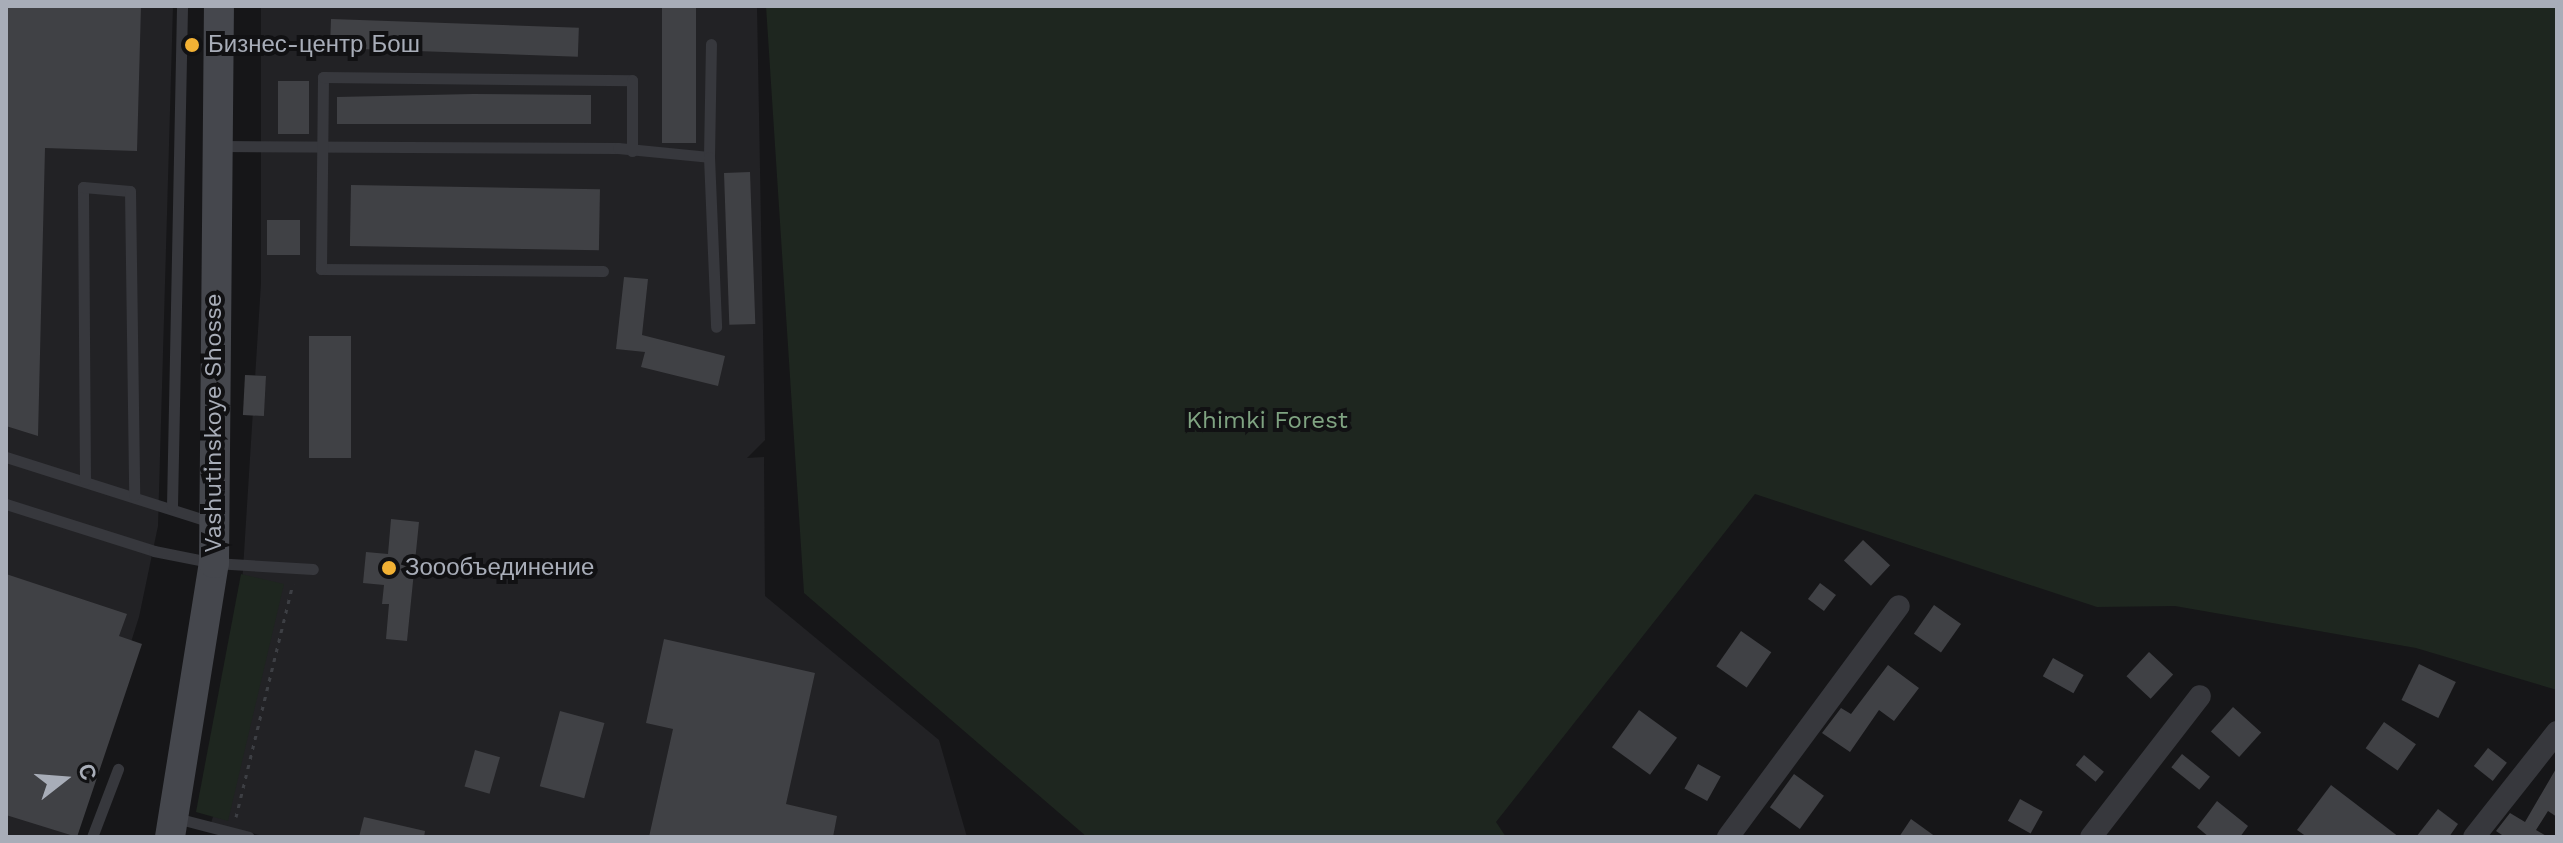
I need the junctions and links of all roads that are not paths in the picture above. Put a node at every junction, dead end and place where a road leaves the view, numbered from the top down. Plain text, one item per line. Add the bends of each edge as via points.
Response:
1 (182, 6) edge
2 (219, 6) edge
3 (711, 44) dead end
4 (218, 146) junction
5 (322, 147) junction
6 (632, 151) junction
7 (709, 157) junction
8 (603, 271) dead end
9 (716, 327) dead end
10 (6, 457) edge
11 (85, 480) junction
12 (134, 495) junction
13 (6, 504) edge
14 (172, 506) junction
15 (214, 523) junction
16 (214, 563) junction
17 (313, 569) dead end
18 (1899, 606) dead end
19 (2200, 696) dead end
20 (2557, 732) edge
21 (118, 769) dead end
22 (172, 828) edge
23 (92, 837) edge
24 (249, 837) edge
25 (1728, 837) edge
26 (2091, 837) edge
27 (2474, 837) edge

1 - 14 lane
2 - 4 street, Vashutinskoye Shosse
3 - 7 lane
4 - 5 lane
4 - 15 street, Vashutinskoye Shosse
5 - 6 lane
5 - 6 lane via 323,77 632,80
5 - 8 lane via 321,269
6 - 7 lane
7 - 9 lane
10 - 11 lane
11 - 12 lane
11 - 12 lane via 83,187 130,191
12 - 14 lane
13 - 16 lane via 154,551
14 - 15 lane
15 - 16 street, Vashutinskoye Shosse
16 - 17 lane
16 - 22 street, Vashutinskoye Shosse
18 - 25 street
19 - 26 street
20 - 27 street
21 - 23 lane
22 - 24 lane

